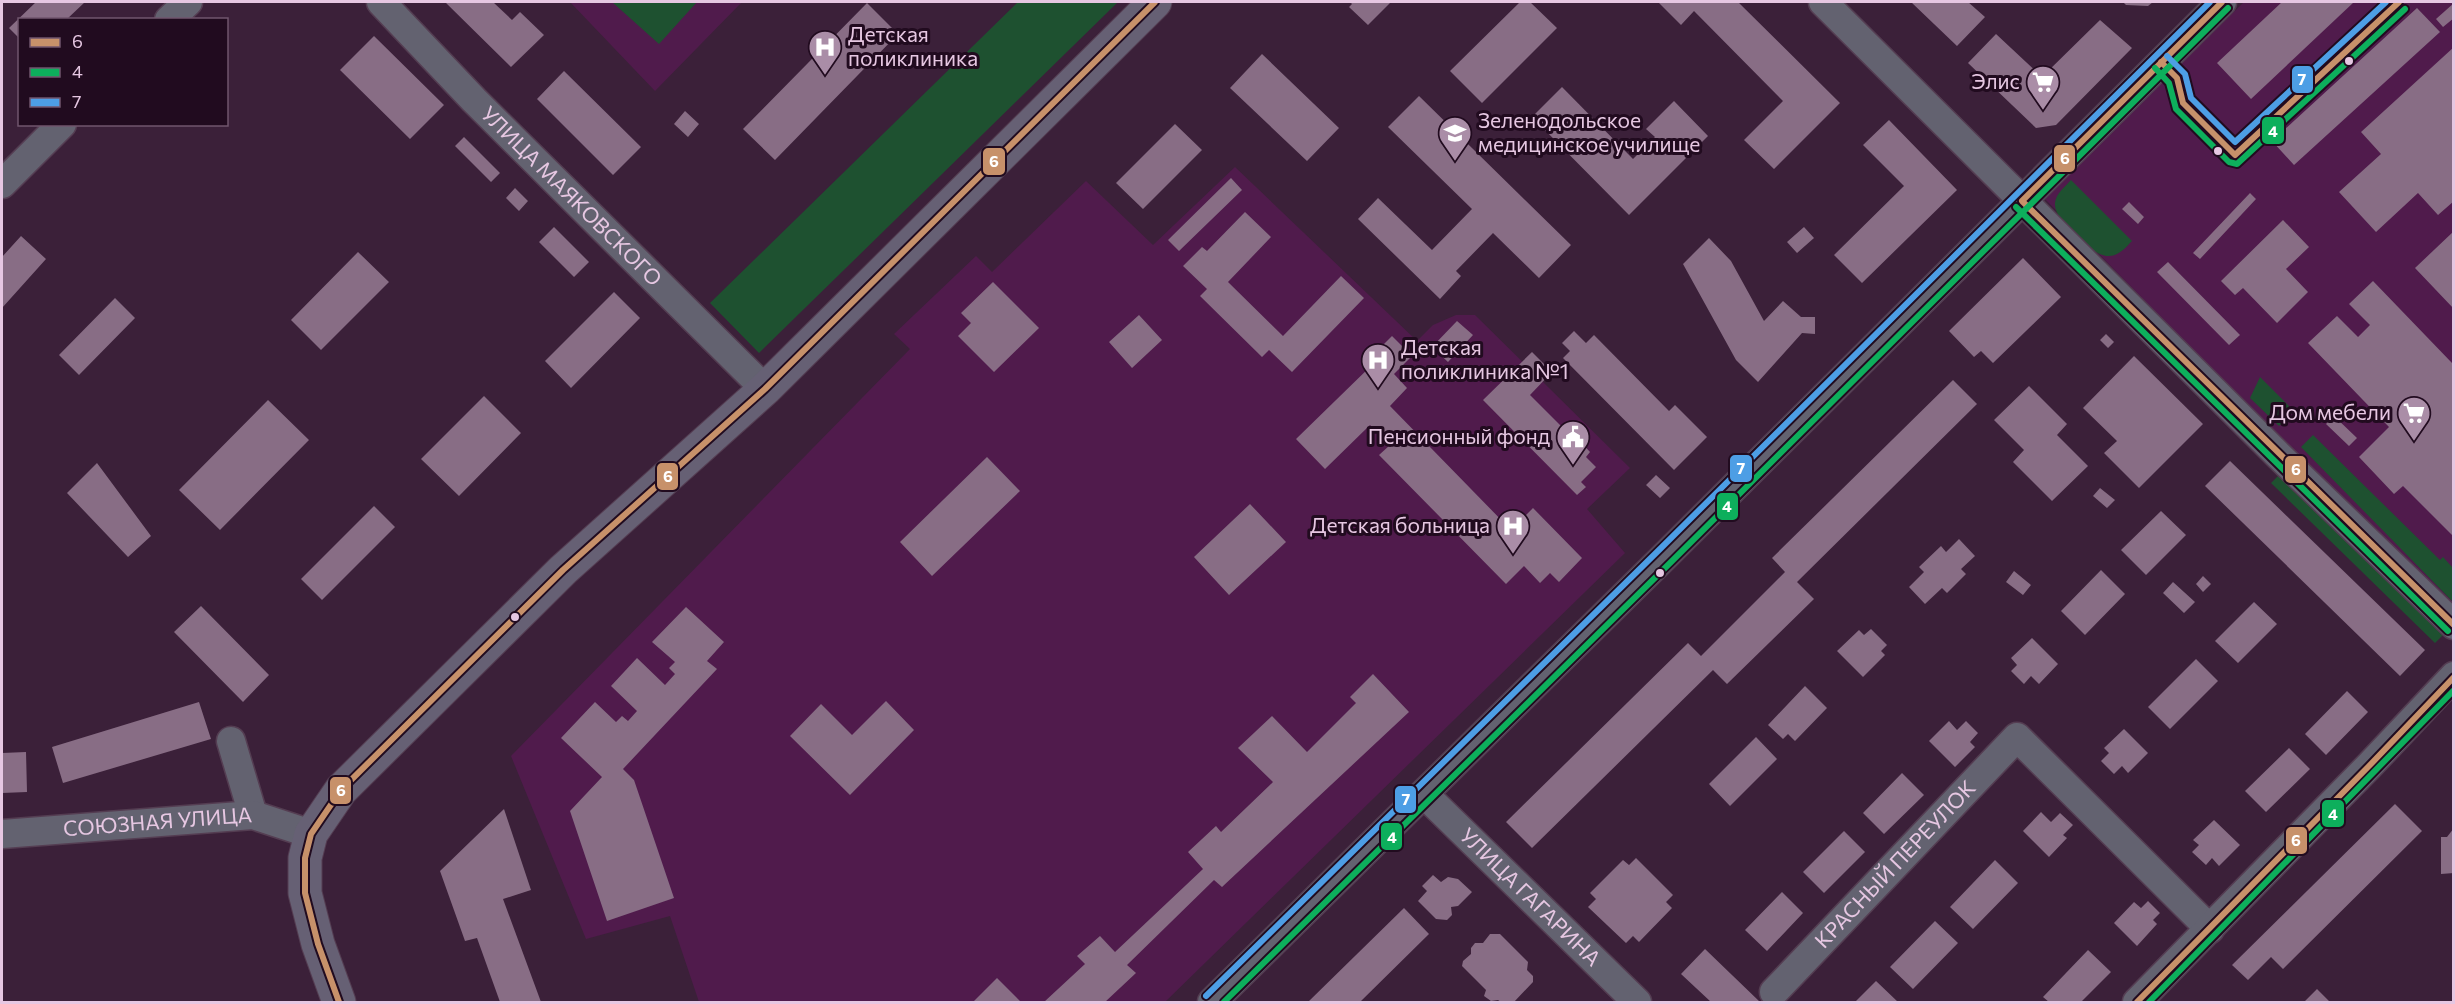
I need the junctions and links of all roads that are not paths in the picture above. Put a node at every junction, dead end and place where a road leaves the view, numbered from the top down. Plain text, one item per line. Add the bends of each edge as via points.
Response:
1 (188, 2) edge
2 (381, 2) edge
3 (1155, 2) edge
4 (1822, 2) edge
5 (2222, 2) edge
6 (171, 18) edge
7 (60, 126) edge
8 (2, 184) edge
9 (2022, 201) junction
10 (765, 389) junction
11 (2454, 625) edge
12 (2454, 676) edge
13 (231, 741) dead end
14 (1424, 794) junction
15 (253, 815) junction
16 (2, 834) edge
17 (311, 834) junction
18 (2210, 929) junction
19 (1774, 992) dead end
20 (339, 1002) edge
21 (1212, 1002) edge
22 (1637, 1002) edge
23 (2137, 1002) edge

1 - 6 street
2 - 10 street, УЛИЦА МАЯКОВСКОГО via 474,100
3 - 10 main road
4 - 9 street
5 - 9 street
7 - 8 street
9 - 11 street
9 - 14 street
10 - 17 main road via 563,570 341,790
12 - 18 street
13 - 15 street
14 - 21 street
14 - 22 street, УЛИЦА ГАГАРИНА
15 - 16 street, СОЮЗНАЯ УЛИЦА
15 - 17 street, СОЮЗНАЯ УЛИЦА
17 - 20 main road via 305,858 305,893
18 - 19 street, КРАСНЫЙ ПЕРЕУЛОК via 2017,737
18 - 23 street

